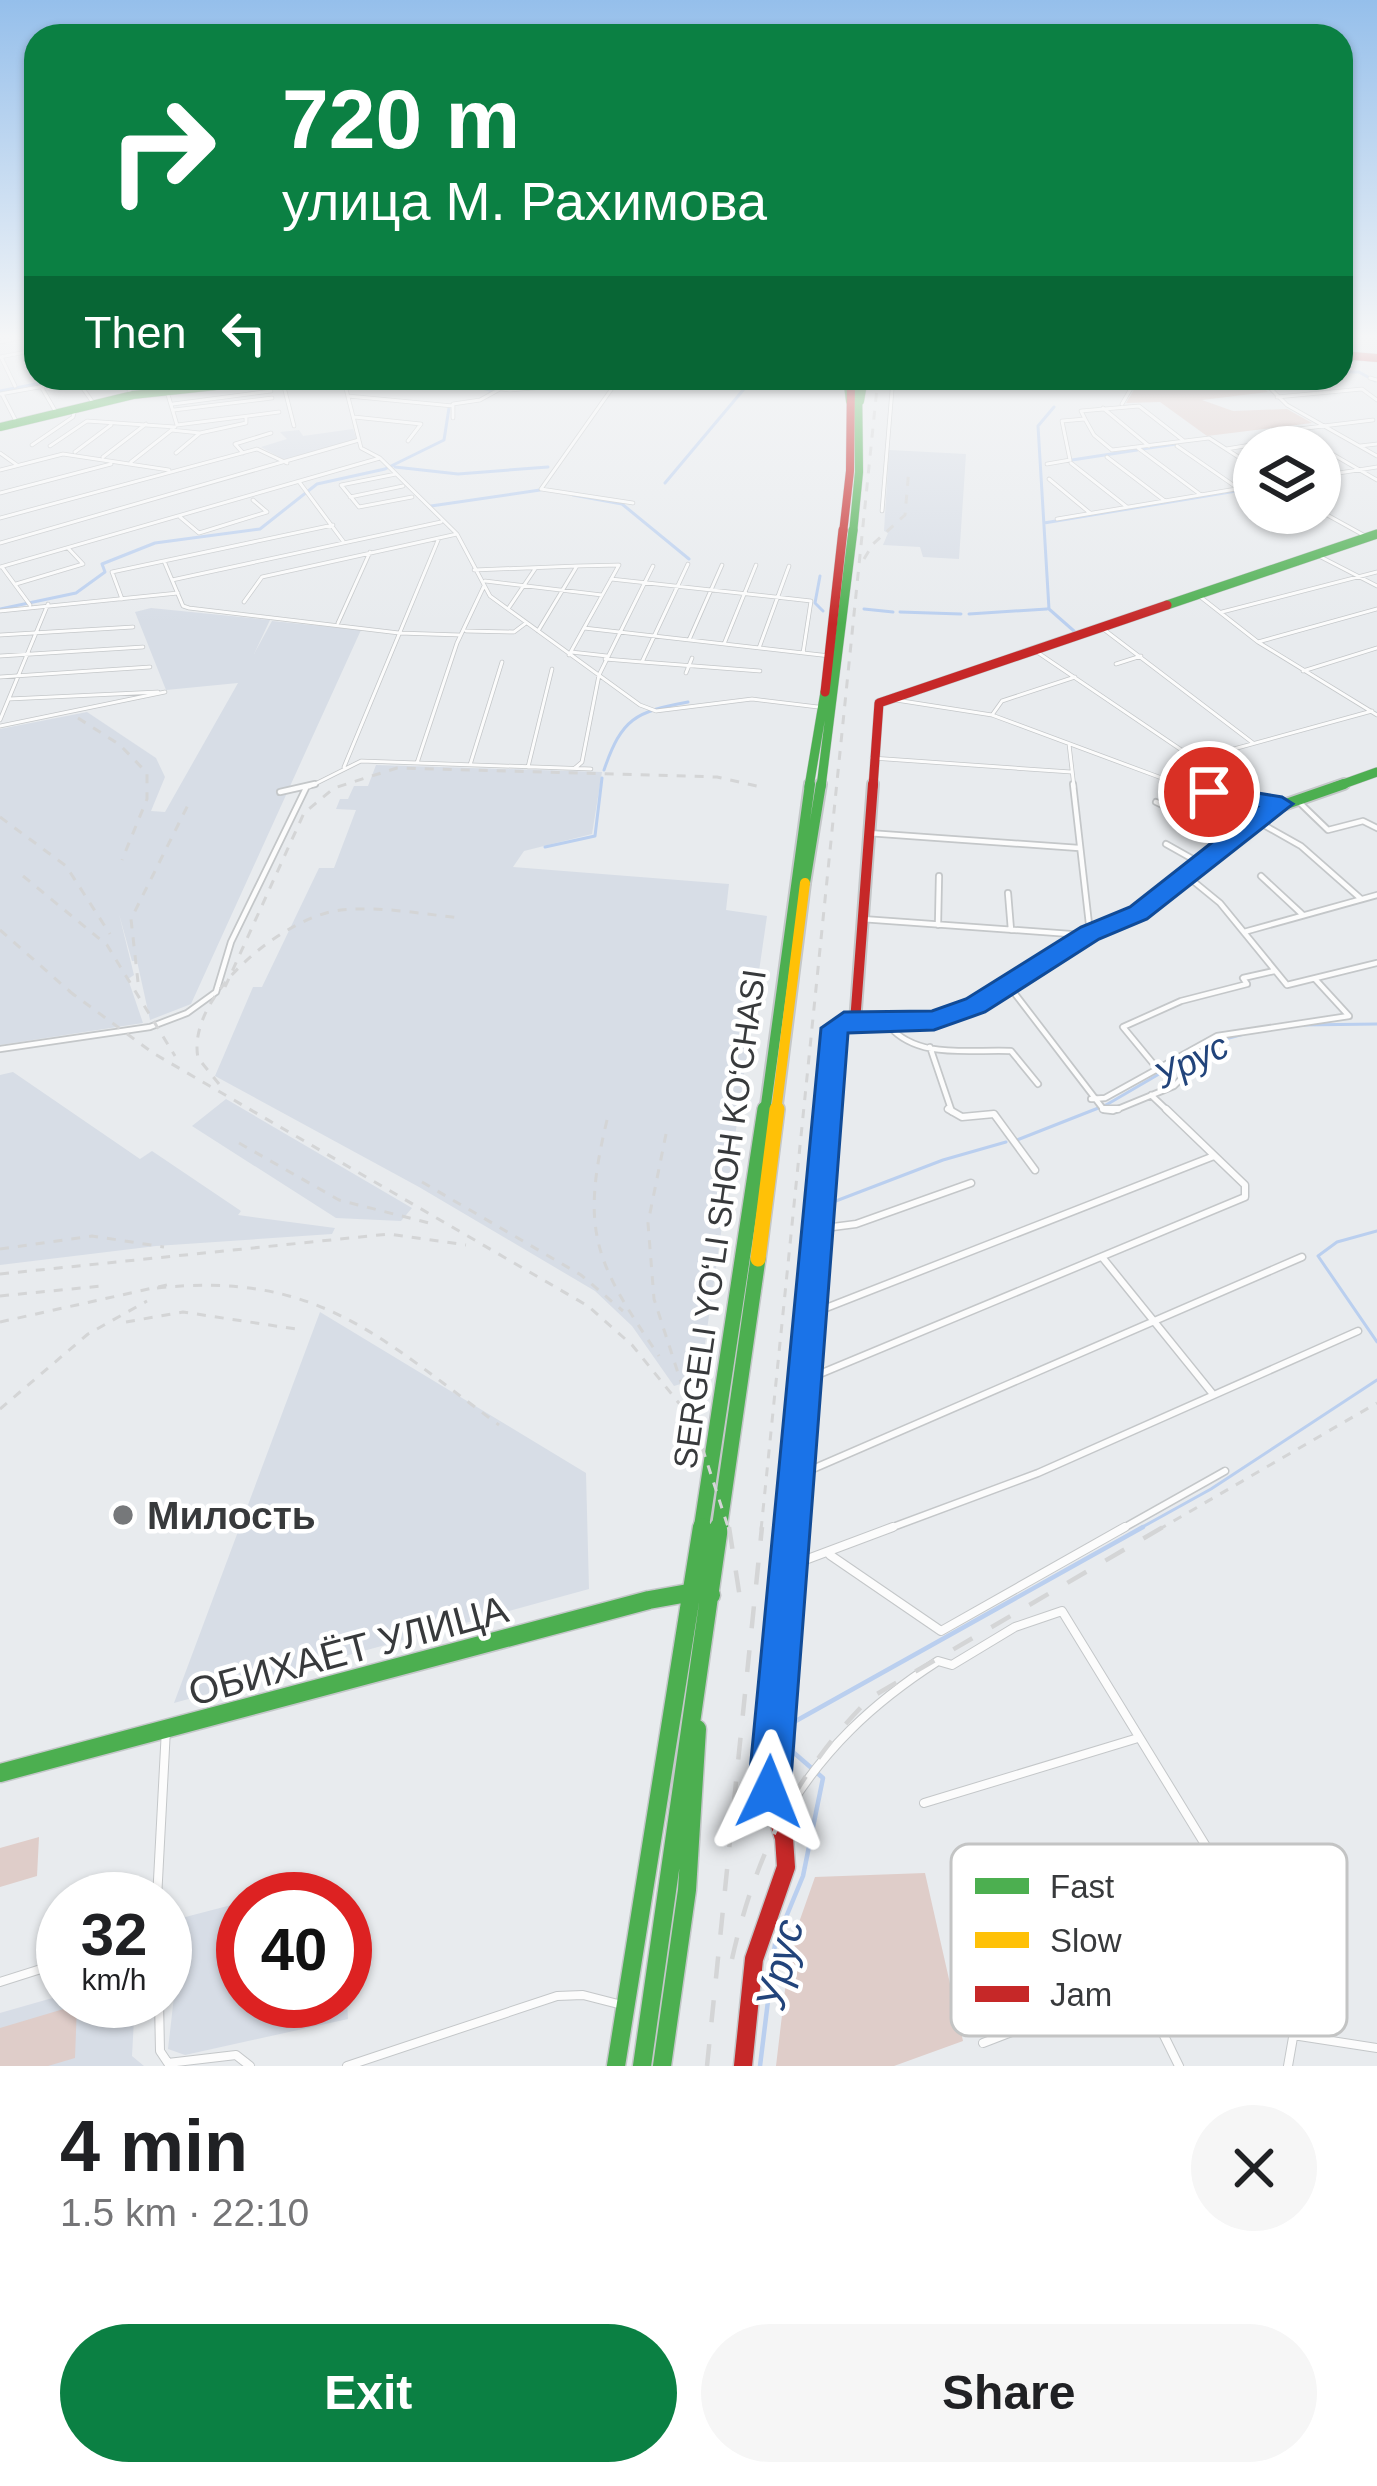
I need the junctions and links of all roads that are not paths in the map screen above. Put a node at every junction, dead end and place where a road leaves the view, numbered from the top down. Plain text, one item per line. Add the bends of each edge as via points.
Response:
1 (50, 431) edge
2 (70, 431) edge
3 (103, 431) edge
4 (136, 431) edge
5 (169, 431) edge
6 (193, 431) edge
7 (207, 431) edge
8 (357, 431) edge
9 (414, 431) edge
10 (582, 431) edge
11 (853, 431) edge
12 (857, 431) edge
13 (889, 431) edge
14 (1064, 431) edge
15 (1095, 431) edge
16 (1131, 431) edge
17 (1172, 431) edge
18 (1335, 431) edge
19 (200, 433) junction
20 (272, 433) dead end
21 (359, 440) junction
22 (408, 441) dead end
23 (1184, 441) junction
24 (351, 443) junction
25 (1377, 444) edge
26 (32, 445) dead end
27 (50, 446) dead end
28 (1149, 446) junction
29 (1177, 446) dead end
30 (1360, 446) junction
31 (1138, 447) junction
32 (361, 448) junction
33 (1233, 448) edge
34 (1226, 449) junction
35 (75, 452) dead end
36 (0, 453) edge
37 (176, 453) dead end
38 (244, 453) junction
39 (1233, 453) edge
40 (1377, 456) edge
41 (1107, 457) dead end
42 (101, 458) dead end
43 (380, 458) junction
44 (1341, 459) edge
45 (117, 462) junction
46 (131, 462) dead end
47 (1071, 463) dead end
48 (288, 464) junction
49 (1047, 464) dead end
50 (17, 465) junction
51 (1377, 467) edge
52 (0, 470) edge
53 (1359, 470) junction
54 (175, 471) junction
55 (1341, 473) edge
56 (396, 474) junction
57 (1049, 479) dead end
58 (1377, 481) edge
59 (341, 485) junction
60 (1233, 485) edge
61 (405, 486) junction
62 (305, 487) junction
63 (332, 487) dead end
64 (1233, 490) edge
65 (0, 493) edge
66 (1201, 495) junction
67 (414, 496) junction
68 (350, 497) junction
69 (250, 498) junction
70 (1165, 501) junction
71 (633, 503) dead end
72 (1127, 507) junction
73 (882, 511) dead end
74 (1090, 513) junction
75 (180, 517) junction
76 (0, 518) edge
77 (1057, 519) dead end
78 (1341, 521) edge
79 (441, 522) junction
80 (333, 525) junction
81 (410, 529) junction
82 (457, 534) junction
83 (1372, 536) edge
84 (439, 538) junction
85 (0, 542) edge
86 (417, 542) junction
87 (345, 543) junction
88 (68, 548) junction
89 (370, 552) junction
90 (1317, 555) junction
91 (164, 561) junction
92 (688, 564) dead end
93 (722, 565) dead end
94 (756, 565) dead end
95 (536, 566) junction
96 (577, 566) junction
97 (652, 566) dead end
98 (789, 566) dead end
99 (1, 567) edge
100 (473, 570) junction
101 (1377, 572) edge
102 (1360, 577) junction
103 (611, 579) junction
104 (172, 580) junction
105 (644, 583) junction
106 (16, 584) junction
107 (484, 584) junction
108 (523, 586) junction
109 (678, 586) junction
110 (1377, 586) edge
111 (562, 590) junction
112 (711, 590) junction
113 (178, 593) junction
114 (744, 593) junction
115 (602, 595) junction
116 (1198, 596) junction
117 (778, 597) junction
118 (122, 599) junction
119 (244, 602) dead end
120 (29, 603) junction
121 (49, 604) junction
122 (508, 609) junction
123 (1377, 609) edge
124 (0, 611) edge
125 (1222, 612) junction
126 (338, 623) junction
127 (526, 623) junction
128 (133, 627) dead end
129 (584, 628) junction
130 (1102, 628) junction
131 (538, 632) junction
132 (619, 632) junction
133 (36, 633) junction
134 (399, 633) junction
135 (463, 633) junction
136 (0, 635) edge
137 (654, 636) junction
138 (688, 640) junction
139 (1258, 642) junction
140 (724, 644) junction
141 (143, 647) dead end
142 (759, 648) junction
143 (1377, 648) edge
144 (1034, 650) junction
145 (1366, 652) junction
146 (570, 653) junction
147 (803, 653) junction
148 (28, 654) junction
149 (0, 656) edge
150 (830, 656) junction
151 (1141, 656) junction
152 (606, 658) junction
153 (692, 658) dead end
154 (1377, 658) edge
155 (502, 662) dead end
156 (642, 662) junction
157 (1116, 664) dead end
158 (150, 667) dead end
159 (552, 669) dead end
160 (687, 670) junction
161 (760, 671) dead end
162 (1303, 671) junction
163 (19, 675) junction
164 (599, 675) junction
165 (0, 676) edge
166 (1075, 676) junction
167 (9, 699) junction
168 (896, 700) junction
169 (823, 707) junction
170 (1375, 713) edge
171 (992, 715) junction
172 (0, 723) edge
173 (1253, 742) junction
174 (1069, 744) junction
175 (1230, 749) dead end
176 (872, 758) junction
177 (417, 763) junction
178 (470, 765) junction
179 (528, 766) junction
180 (344, 767) junction
181 (575, 768) junction
182 (591, 769) dead end
183 (1071, 772) junction
184 (1377, 772) edge
185 (306, 788) junction
186 (280, 792) dead end
187 (1248, 795) junction
188 (1298, 801) junction
189 (1156, 802) dead end
190 (1282, 804) junction
191 (1255, 820) junction
192 (1377, 828) edge
193 (868, 832) junction
194 (1234, 839) junction
195 (1166, 844) dead end
196 (1079, 848) junction
197 (1202, 864) junction
198 (939, 875) dead end
199 (1187, 876) junction
200 (1261, 876) dead end
201 (1008, 893) dead end
202 (1377, 895) edge
203 (1361, 899) junction
204 (1304, 915) junction
205 (862, 920) junction
206 (938, 925) junction
207 (1011, 930) junction
208 (1243, 932) junction
209 (1088, 934) junction
210 (1377, 963) edge
211 (1368, 966) junction
212 (1274, 971) junction
213 (1377, 974) edge
214 (1316, 980) junction
215 (1009, 986) junction
216 (854, 1022) junction
217 (888, 1023) junction
218 (930, 1047) junction
219 (0, 1049) edge
220 (1157, 1069) junction
221 (1184, 1076) dead end
222 (1038, 1084) dead end
223 (1151, 1095) junction
224 (1091, 1099) junction
225 (1214, 1156) junction
226 (1035, 1170) dead end
227 (971, 1183) dead end
228 (825, 1229) junction
229 (1102, 1256) junction
230 (1302, 1257) dead end
231 (820, 1309) junction
232 (1154, 1319) junction
233 (1358, 1330) dead end
234 (814, 1373) junction
235 (1211, 1393) junction
236 (797, 1466) junction
237 (1225, 1471) dead end
238 (830, 1555) junction
239 (797, 1565) junction
240 (688, 1593) junction
241 (713, 1595) junction
242 (698, 1700) junction
243 (166, 1729) junction
244 (1138, 1738) junction
245 (0, 1773) edge
246 (924, 1803) dead end
247 (779, 1823) junction
248 (1205, 1844) edge
249 (159, 1872) edge
250 (36, 1971) edge
251 (0, 1982) edge
252 (626, 2006) junction
253 (160, 2028) edge
254 (1003, 2036) edge
255 (1164, 2036) edge
256 (1294, 2036) edge
257 (1300, 2036) edge
258 (982, 2044) dead end
259 (1377, 2048) edge
260 (250, 2066) edge
261 (346, 2066) edge
262 (616, 2066) edge
263 (642, 2066) edge
264 (662, 2066) edge
265 (743, 2066) edge
266 (1179, 2066) edge
267 (1288, 2066) edge

1 - 26 street
2 - 27 street
3 - 35 street
4 - 42 street
5 - 46 street
6 - 19 street
7 - 19 street
8 - 21 street
9 - 22 street
10 - 71 street via 541,489
11 - 150 main road, SERGELI YO‘LI SHOH KO‘CHASI
12 - 241 main road, SERGELI YO‘LI SHOH KO‘CHASI via 835,700
13 - 73 street
14 - 49 street via 1070,460
15 - 31 street via 1110,449
16 - 28 street
17 - 23 street
18 - 30 street
19 - 37 street
20 - 38 street via 235,444
21 - 24 street
21 - 32 street
23 - 28 street
23 - 34 street via 1209,438
24 - 32 street
24 - 48 street
25 - 30 street
28 - 31 street
29 - 60 street
30 - 40 street
31 - 66 street
32 - 43 street
33 - 34 street
34 - 39 street
36 - 50 street
38 - 48 street via 263,449
38 - 54 street
41 - 70 street
43 - 56 street
43 - 62 street
44 - 53 street
45 - 50 street via 63,454
45 - 54 street
45 - 65 street
47 - 72 street
48 - 85 street
50 - 52 street
51 - 53 street
53 - 55 street
53 - 58 street
54 - 76 street
56 - 59 street
56 - 61 street
57 - 74 street
59 - 63 street
59 - 68 street
61 - 67 street
61 - 68 street
62 - 69 street
62 - 80 street
64 - 66 street
66 - 70 street
67 - 68 street via 362,508
67 - 79 street
69 - 75 street
69 - 75 street via 267,512 199,533
70 - 72 street
72 - 74 street
74 - 77 street
75 - 88 street
78 - 83 street
79 - 81 street
79 - 82 street
80 - 87 street
80 - 91 street
81 - 86 street
81 - 87 street
82 - 84 street
82 - 100 street
83 - 90 main road
84 - 86 street
84 - 134 street
86 - 89 street
87 - 104 street
88 - 99 street
88 - 106 street via 83,564
89 - 119 street via 260,578
89 - 126 street
90 - 102 street
90 - 116 main road
91 - 104 street
91 - 118 street via 112,572
92 - 109 street
93 - 112 street
94 - 114 street
95 - 96 street
95 - 100 street
95 - 108 street
96 - 103 street via 619,565
96 - 111 street
97 - 105 street
98 - 117 street
99 - 106 street
100 - 107 street
101 - 102 street
102 - 110 street
102 - 125 street
103 - 105 street
103 - 115 street
104 - 113 street
105 - 109 street
105 - 132 street
106 - 120 street
107 - 108 street
107 - 122 street
107 - 135 street
108 - 111 street
108 - 122 street
109 - 112 street
109 - 137 street
111 - 115 street
111 - 131 street
112 - 114 street
112 - 138 street
113 - 118 street
113 - 126 street via 189,608
114 - 117 street
114 - 140 street
115 - 129 street
116 - 125 street
116 - 130 main road
117 - 142 street
117 - 147 street via 811,601
118 - 121 street
120 - 121 street
120 - 124 street
121 - 133 street
122 - 127 street
123 - 139 street
125 - 139 street
126 - 134 street
127 - 131 street
127 - 135 street via 514,632
128 - 133 street
129 - 132 street
129 - 146 street
130 - 144 main road
130 - 151 street
131 - 146 street
132 - 137 street
132 - 152 street
133 - 136 street
133 - 148 street
134 - 135 street
134 - 180 street
135 - 177 street
137 - 138 street
137 - 156 street
138 - 140 street
139 - 162 street
140 - 142 street
141 - 148 street
142 - 147 street
143 - 145 street
144 - 166 street
144 - 168 main road
145 - 154 street
145 - 162 street
146 - 152 street
146 - 164 street
147 - 150 street
148 - 149 street
148 - 163 street
150 - 169 main road, SERGELI YO‘LI SHOH KO‘CHASI
151 - 157 street
151 - 173 street
152 - 156 street
152 - 164 street
153 - 160 street
155 - 178 street
156 - 160 street
158 - 163 street
159 - 179 street
160 - 161 street
162 - 170 street
163 - 165 street
163 - 167 street
164 - 169 street via 649,709 752,699
164 - 181 street
166 - 171 street via 1002,701
166 - 187 street
167 - 172 street
167 - 172 street via 162,693
168 - 171 street
168 - 176 main road via 877,706
169 - 240 main road, SERGELI YO‘LI SHOH KO‘CHASI
170 - 173 street
171 - 174 street
173 - 175 street
174 - 183 street
174 - 187 street via 1189,786
176 - 183 street
176 - 193 main road
177 - 178 street
177 - 180 street
178 - 179 street
179 - 181 street
180 - 185 street
181 - 182 street
183 - 196 street
184 - 188 main road
185 - 186 street
185 - 219 street via 231,942 216,992 150,1027
187 - 190 street
188 - 190 main road
188 - 192 street via 1328,830 1364,821
189 - 194 street
190 - 191 main road
191 - 194 main road
191 - 203 street via 1301,846
193 - 196 street
193 - 205 main road
194 - 197 main road
195 - 197 street
196 - 209 street
197 - 199 main road
198 - 206 street
199 - 208 street
199 - 209 main road via 1138,913
200 - 204 street
201 - 207 street
202 - 203 street
203 - 204 street
204 - 208 street
205 - 206 street
205 - 216 main road
206 - 207 street
207 - 209 street
208 - 212 street
209 - 215 main road
210 - 211 street
211 - 213 street
211 - 214 street
212 - 214 street via 1291,986
212 - 220 street via 1123,1027
214 - 220 street via 1349,1016 1216,1036
215 - 217 main road via 934,1020
215 - 224 street
216 - 217 main road
216 - 228 main road via 833,1030
217 - 218 street via 895,1036
218 - 222 street via 1011,1051
218 - 226 street via 948,1110 994,1114
220 - 224 street
221 - 223 street
223 - 224 street via 1113,1111
223 - 225 street
225 - 229 street via 1245,1185 1245,1197
225 - 231 street
227 - 228 street
228 - 231 main road
229 - 232 street
229 - 234 street
230 - 232 street
231 - 234 main road
232 - 235 street
232 - 236 street via 815,1468
233 - 235 street
234 - 236 main road
235 - 238 street
236 - 239 main road
237 - 238 street via 941,1630
238 - 239 street
239 - 247 main road via 767,1772
240 - 241 main road, ОБИХАЁТ УЛИЦА
240 - 243 main road, ОБИХАЁТ УЛИЦА
240 - 252 main road, SERGELI YO‘LI SHOH KO‘CHASI
241 - 242 main road, SERGELI YO‘LI SHOH KO‘CHASI
242 - 263 main road, SERGELI YO‘LI SHOH KO‘CHASI
242 - 264 main road via 687,1890
243 - 245 main road, ОБИХАЁТ УЛИЦА
243 - 249 street
244 - 246 street
244 - 247 street via 1070,1619 1053,1610 888,1690 821,1755
244 - 248 street
247 - 265 main road via 785,1874 758,1943
250 - 251 street
252 - 261 street via 564,1995
252 - 262 main road, SERGELI YO‘LI SHOH KO‘CHASI
253 - 260 street via 168,2062 236,2055
254 - 258 street
255 - 266 street
256 - 267 street
257 - 259 street

